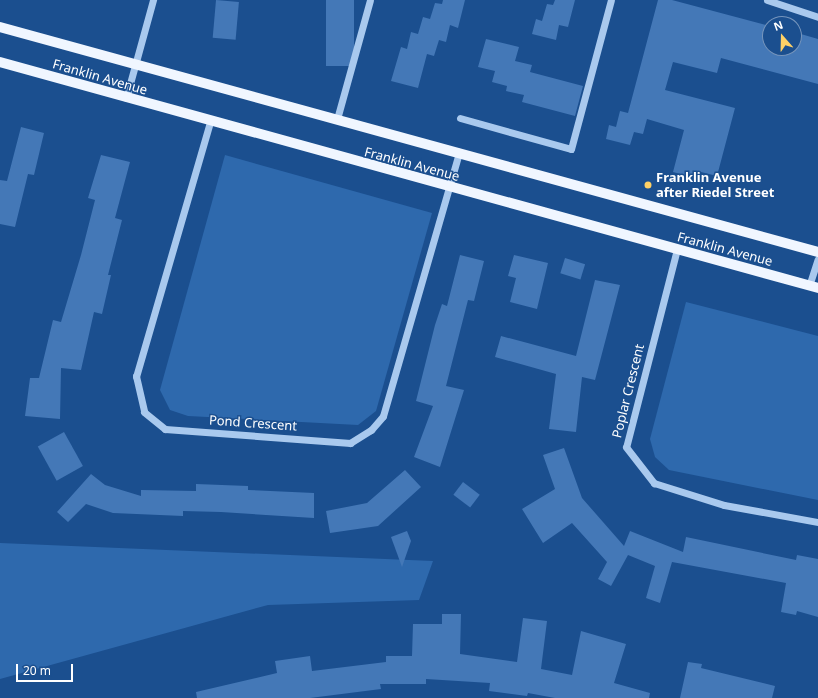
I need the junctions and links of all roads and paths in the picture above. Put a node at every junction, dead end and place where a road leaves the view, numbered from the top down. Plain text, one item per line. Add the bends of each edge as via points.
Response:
1 (153, 0) edge
2 (370, 0) edge
3 (611, 0) edge
4 (767, 0) edge
5 (818, 17) edge
6 (0, 27) edge
7 (0, 62) edge
8 (134, 64) junction
9 (126, 98) junction
10 (460, 118) dead end
11 (337, 119) junction
12 (210, 122) junction
13 (459, 152) junction
14 (448, 187) junction
15 (677, 249) junction
16 (818, 252) edge
17 (818, 259) edge
18 (814, 287) edge
19 (818, 522) edge

1 - 8 street
2 - 11 street
3 - 10 street via 572,149
4 - 5 street
6 - 8 main road, Franklin Avenue
7 - 9 main road, Franklin Avenue
8 - 9 street
8 - 11 main road, Franklin Avenue
9 - 12 main road, Franklin Avenue
11 - 13 main road, Franklin Avenue
12 - 14 main road, Franklin Avenue
12 - 14 street, Pond Crescent via 136,376 144,412 165,429 350,443 371,430 383,416
13 - 14 street, Pond Crescent
13 - 16 main road, Franklin Avenue
14 - 15 main road, Franklin Avenue
15 - 18 main road, Franklin Avenue
15 - 19 street, Poplar Crescent via 626,447 654,483 724,505
17 - 18 street

